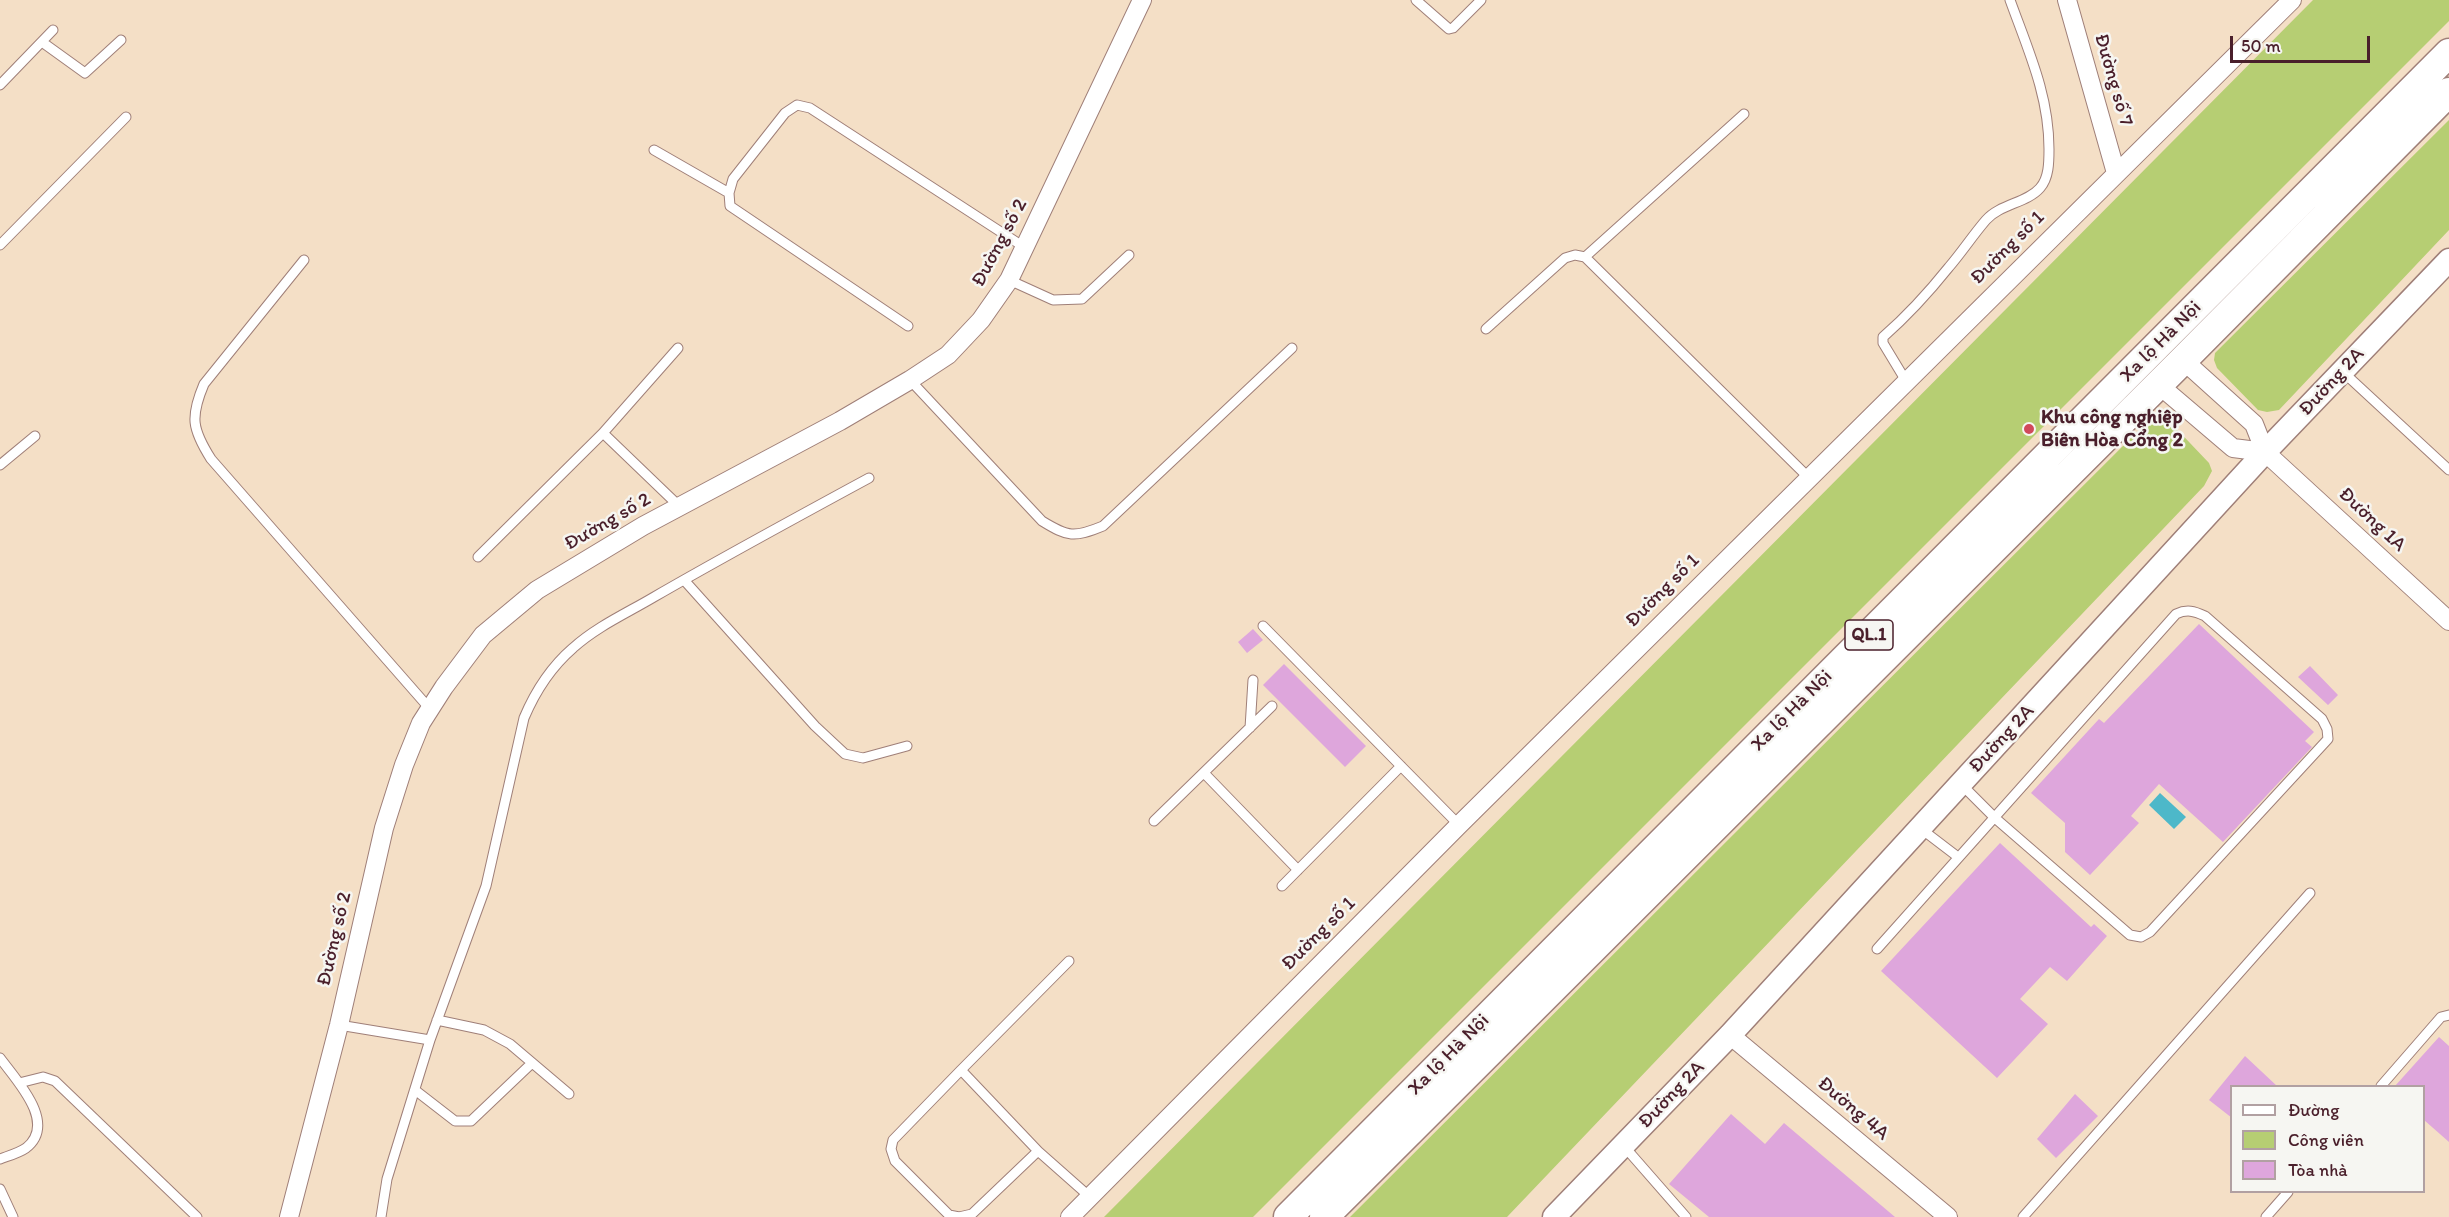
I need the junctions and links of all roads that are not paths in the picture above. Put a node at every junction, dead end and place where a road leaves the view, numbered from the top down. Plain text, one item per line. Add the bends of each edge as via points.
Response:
1 (1142, 0) edge
2 (1416, 0) edge
3 (1481, 0) edge
4 (2010, 0) edge
5 (2067, 0) edge
6 (2292, 0) edge
7 (52, 30) dead end
8 (122, 40) dead end
9 (42, 42) junction
10 (2449, 53) edge
11 (0, 85) edge
12 (2449, 92) edge
13 (1744, 114) dead end
14 (126, 117) dead end
15 (654, 150) dead end
16 (2116, 173) junction
17 (729, 193) junction
18 (0, 245) edge
19 (1023, 247) junction
20 (1129, 255) dead end
21 (1585, 257) junction
22 (304, 260) dead end
23 (2449, 260) edge
24 (1009, 280) junction
25 (908, 327) dead end
26 (1486, 329) dead end
27 (678, 348) dead end
28 (1292, 348) dead end
29 (2183, 360) junction
30 (2342, 371) junction
31 (910, 380) junction
32 (1906, 381) junction
33 (2159, 385) junction
34 (603, 433) junction
35 (35, 436) dead end
36 (2265, 452) junction
37 (0, 465) edge
38 (2449, 470) edge
39 (869, 478) dead end
40 (1809, 478) junction
41 (680, 507) junction
42 (478, 557) dead end
43 (684, 580) junction
44 (2449, 621) edge
45 (1263, 626) dead end
46 (1253, 680) dead end
47 (1272, 706) dead end
48 (430, 709) junction
49 (1250, 728) junction
50 (907, 746) dead end
51 (1401, 766) junction
52 (1204, 773) junction
53 (1961, 784) junction
54 (1995, 818) junction
55 (1154, 821) dead end
56 (1459, 825) junction
57 (1920, 828) junction
58 (1958, 857) junction
59 (1298, 870) junction
60 (1282, 886) dead end
61 (2310, 893) dead end
62 (1877, 949) dead end
63 (1069, 961) dead end
64 (2449, 1015) edge
65 (437, 1020) junction
66 (339, 1025) junction
67 (1730, 1035) junction
68 (430, 1040) junction
69 (0, 1058) edge
70 (532, 1063) junction
71 (961, 1070) junction
72 (19, 1083) junction
73 (2382, 1085) edge
74 (415, 1090) junction
75 (569, 1094) dead end
76 (1623, 1145) junction
77 (1038, 1151) junction
78 (0, 1159) edge
79 (0, 1189) edge
80 (2286, 1193) edge
81 (1090, 1197) junction
82 (13, 1217) edge
83 (197, 1217) edge
84 (289, 1217) edge
85 (381, 1217) edge
86 (1070, 1217) edge
87 (1288, 1217) edge
88 (1323, 1217) edge
89 (1554, 1217) edge
90 (1686, 1217) edge
91 (1948, 1217) edge
92 (2023, 1217) edge
93 (2266, 1217) edge

1 - 19 street, Đường số 2
2 - 3 lane via 1449,29
4 - 32 lane via 2044,97 2049,164 2038,191 1996,210 1948,269 1883,337 1883,344
5 - 16 street, Đường số 7
6 - 16 street, Đường số 1
7 - 9 lane
8 - 9 lane via 85,73
9 - 11 lane
10 - 87 highway, Xa lộ Hà Nội / QL.1
12 - 29 highway, Xa lộ Hà Nội / QL.1
13 - 21 lane
14 - 18 lane
15 - 17 lane
16 - 32 street, Đường số 1
17 - 19 lane via 732,179 785,112 796,105 803,106
17 - 25 lane via 730,206
19 - 24 street, Đường số 2
20 - 24 lane via 1082,299 1053,300
21 - 26 lane via 1565,258
21 - 40 lane
22 - 48 lane via 204,384 194,420 198,438 212,459
23 - 30 street, Đường 2A
24 - 31 street, Đường số 2 via 981,320 948,356
27 - 34 lane
28 - 31 lane via 1103,526 1084,534 1063,534 1042,521
29 - 33 highway, Xa lộ Hà Nội / QL.1
29 - 36 street, Đường 1A via 2254,424
30 - 36 street, Đường 2A
30 - 38 lane
31 - 41 street, Đường số 2
32 - 40 street, Đường số 1
33 - 36 street via 2233,448
33 - 88 highway, Xa lộ Hà Nội / QL.1
34 - 41 lane
34 - 42 lane
35 - 37 lane
36 - 44 street, Đường 1A
36 - 53 street, Đường 2A
39 - 43 lane
40 - 56 street, Đường số 1
41 - 48 street, Đường số 2 via 537,590 483,635
43 - 50 lane via 814,726 845,754 863,758
43 - 65 lane via 573,648 532,699 524,718 486,886
45 - 51 lane
46 - 49 lane
47 - 49 lane
48 - 66 street, Đường số 2 via 404,765 384,828
49 - 52 lane
51 - 56 lane
51 - 59 lane
52 - 55 lane
52 - 59 lane
53 - 54 lane
53 - 57 street, Đường 2A
54 - 54 lane via 2182,611 2205,616 2322,719 2327,729 2328,739 2150,932 2141,937 2130,935
54 - 58 lane
56 - 81 street, Đường số 1
57 - 58 lane
57 - 67 street, Đường 2A
58 - 62 lane
59 - 60 lane
61 - 92 lane
63 - 71 lane
64 - 73 lane via 2441,1017
65 - 68 lane
65 - 70 lane via 484,1030 510,1044
66 - 68 lane
66 - 84 street, Đường số 2
67 - 76 street, Đường 2A
67 - 91 street, Đường 4A
68 - 74 lane
69 - 72 lane
70 - 74 lane via 471,1121 455,1121
70 - 75 lane
71 - 77 lane
71 - 77 lane via 893,1140 895,1161 949,1215 959,1217 972,1214
72 - 78 lane via 38,1119 37,1135 26,1148
72 - 83 lane via 43,1077 55,1081
74 - 85 lane via 387,1179
76 - 89 street, Đường 2A
76 - 90 lane
77 - 81 lane
79 - 82 lane
80 - 93 lane
81 - 86 street, Đường số 1

